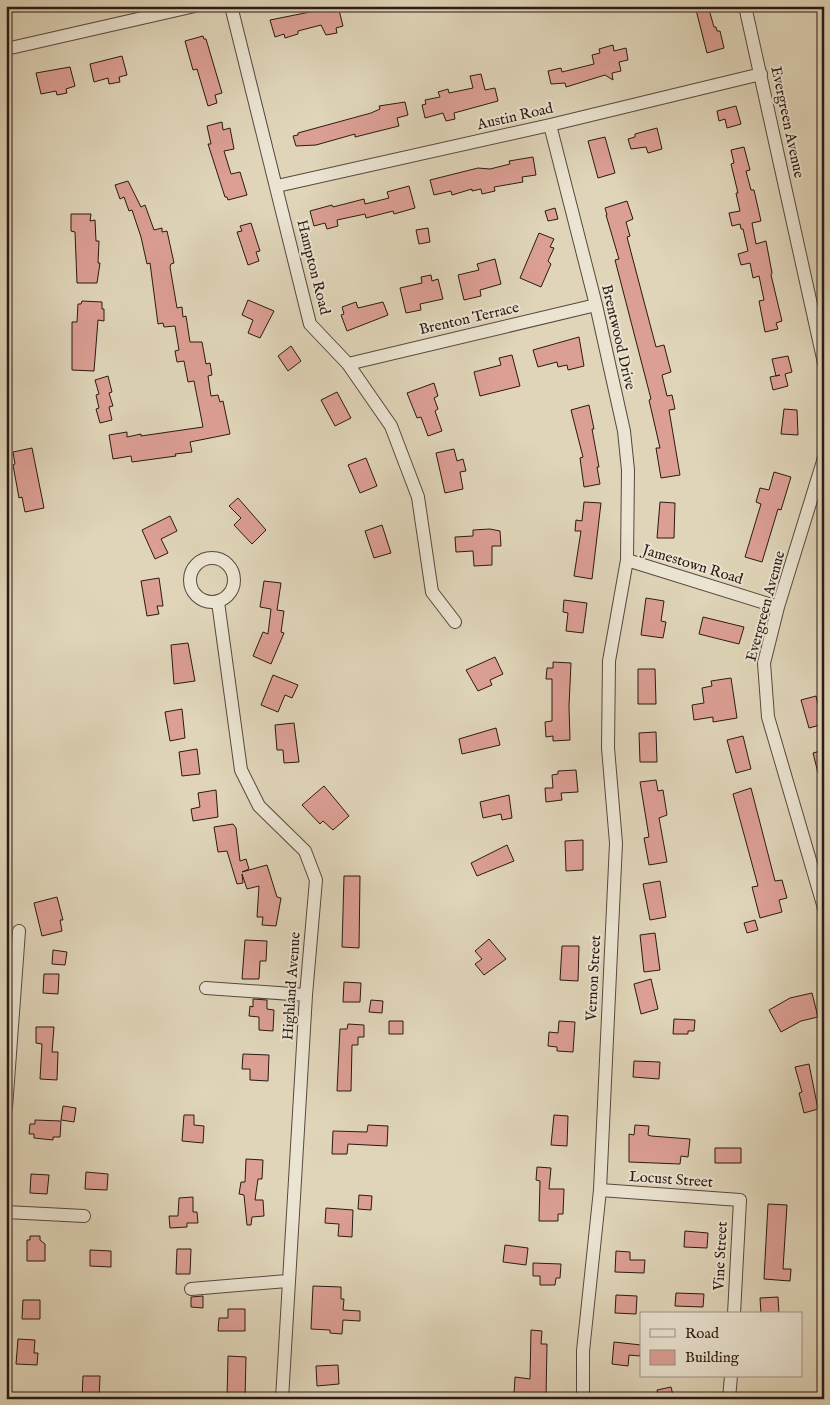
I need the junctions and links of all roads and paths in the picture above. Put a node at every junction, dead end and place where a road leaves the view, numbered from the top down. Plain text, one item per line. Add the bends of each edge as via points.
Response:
1 (195, 6) edge
2 (231, 6) edge
3 (745, 6) edge
4 (6, 49) edge
5 (760, 74) junction
6 (550, 125) junction
7 (277, 186) junction
8 (596, 305) junction
9 (824, 363) edge
10 (348, 364) junction
11 (824, 458) edge
12 (819, 498) edge
13 (627, 560) junction
14 (218, 602) dead end
15 (778, 607) junction
16 (455, 622) dead end
17 (824, 908) edge
18 (19, 931) dead end
19 (206, 988) dead end
20 (306, 995) junction
21 (6, 1108) edge
22 (600, 1190) junction
23 (740, 1200) joint
24 (6, 1212) edge
25 (84, 1216) dead end
26 (287, 1281) junction
27 (191, 1288) dead end
28 (734, 1312) edge
29 (731, 1378) edge
30 (282, 1399) edge
31 (583, 1399) edge
32 (730, 1399) edge

1 - 4 street
2 - 7 street, Hampton Road
3 - 5 street, Evergreen Avenue
5 - 6 street, Austin Road
5 - 9 street, Evergreen Avenue
6 - 7 street, Austin Road
6 - 8 street, Brentwood Drive
7 - 10 street, Hampton Road via 310,324
8 - 10 street, Brenton Terrace
8 - 13 street, Brentwood Drive via 624,431 628,470
10 - 16 street, Hampton Road via 391,426 418,497 432,592
11 - 12 street, Evergreen Avenue
12 - 15 street, Evergreen Avenue
13 - 15 street, Jamestown Road
13 - 22 street, Vernon Street via 609,661 608,748 616,843
14 - 20 street, Highland Avenue via 242,770 258,806 305,851 316,880
15 - 17 street, Evergreen Avenue via 764,663 768,717
18 - 21 street
19 - 20 street
20 - 26 street, Highland Avenue
22 - 23 street, Locust Street
22 - 31 street, Vernon Street via 583,1351
23 - 28 street, Vine Street
24 - 25 street
26 - 27 street
26 - 30 street, Highland Avenue
29 - 32 street

